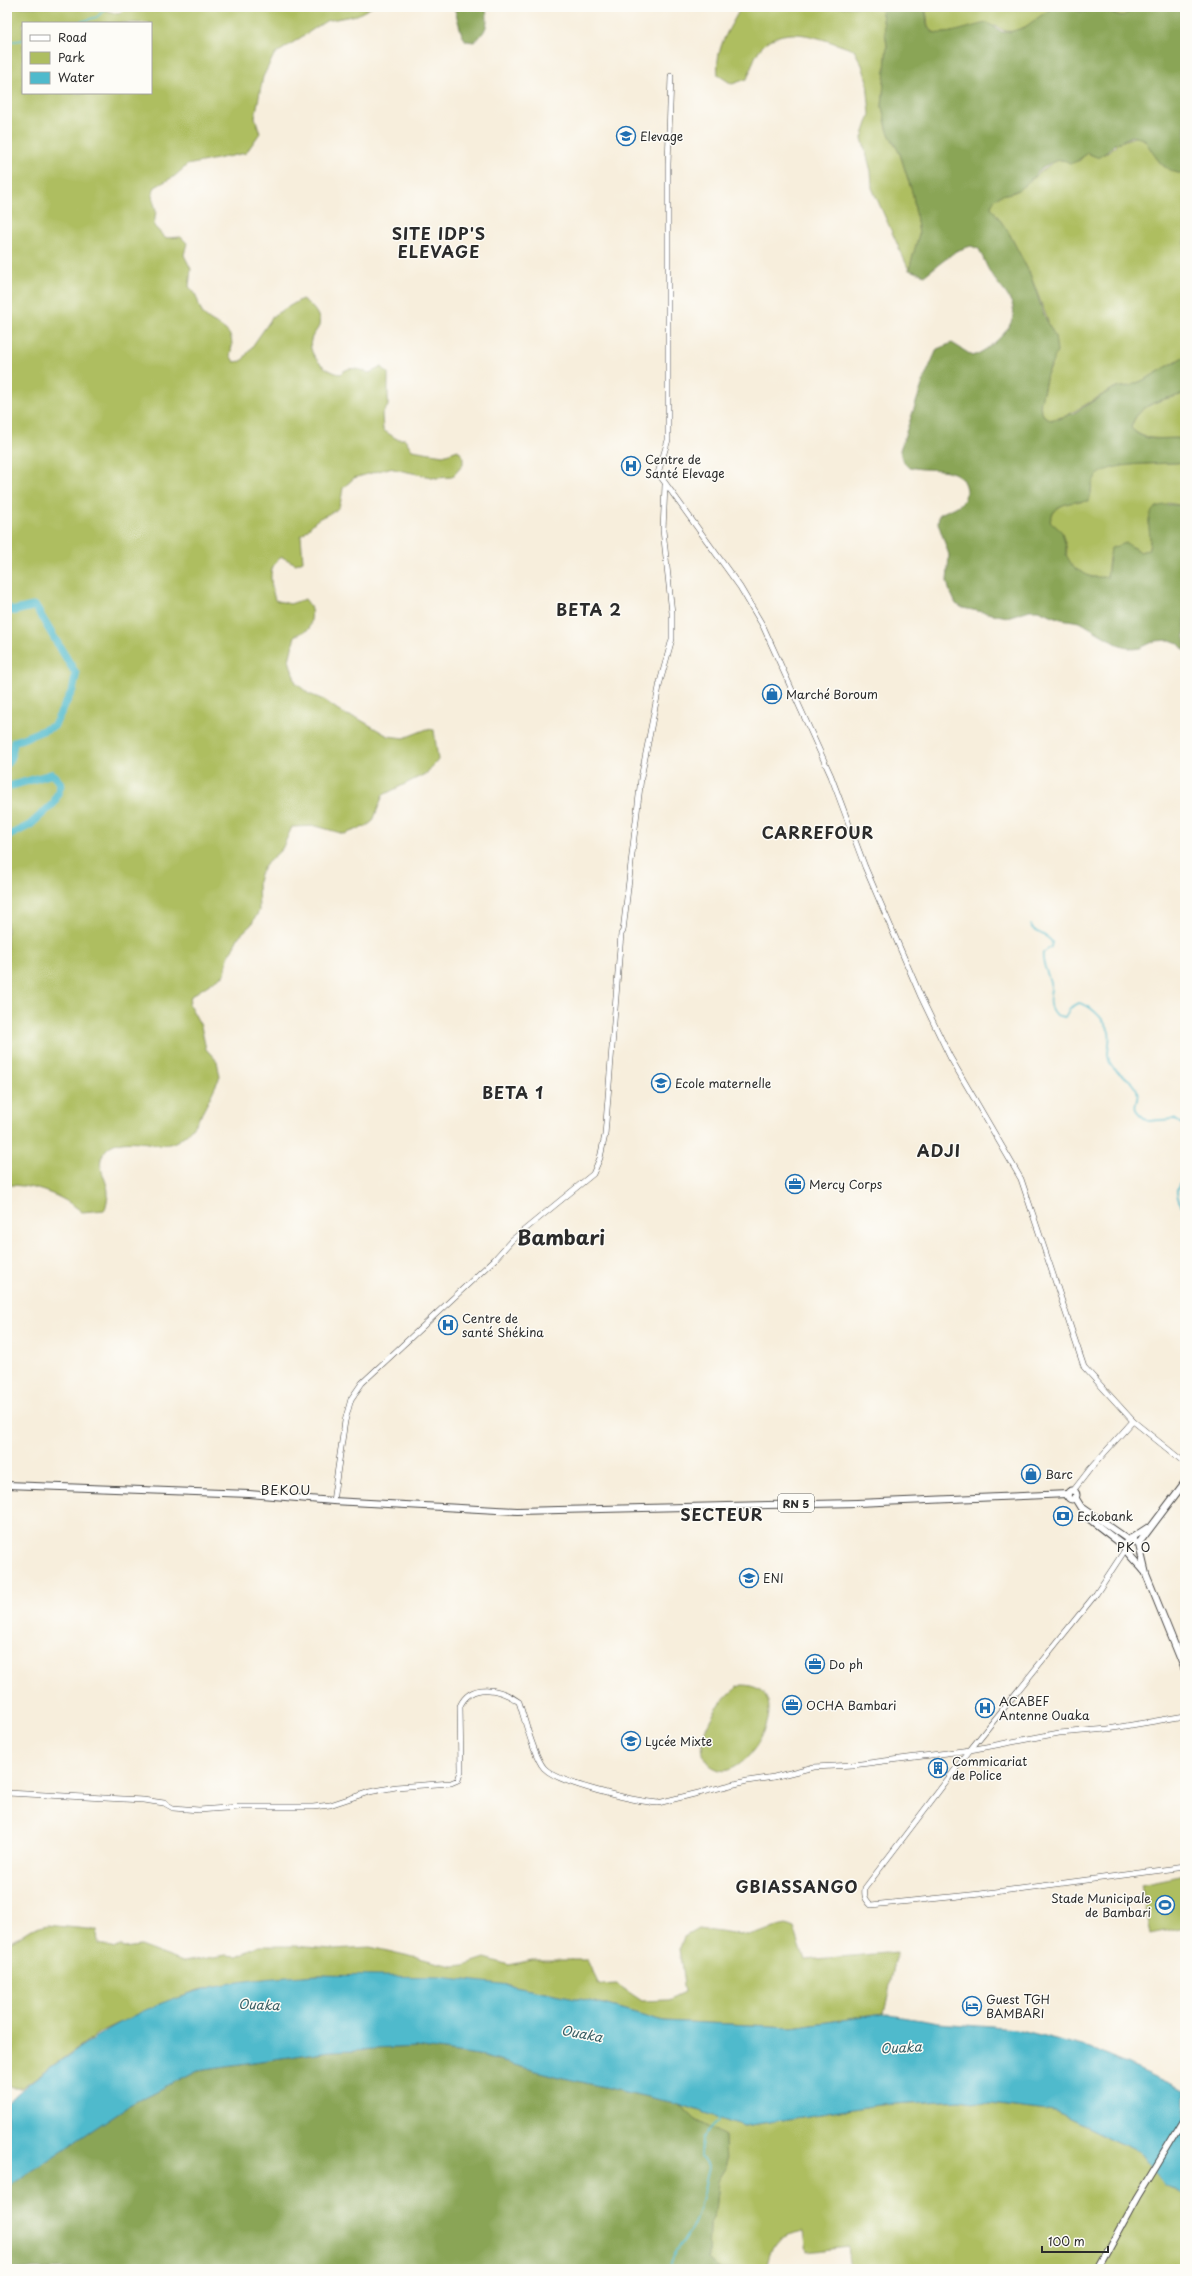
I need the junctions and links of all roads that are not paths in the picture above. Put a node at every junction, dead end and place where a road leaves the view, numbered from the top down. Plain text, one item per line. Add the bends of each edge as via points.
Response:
1 (671, 76) dead end
2 (665, 485) junction
3 (1133, 1421) junction
4 (1185, 1463) edge
5 (1185, 1482) edge
6 (7, 1485) edge
7 (1072, 1494) junction
8 (333, 1501) junction
9 (1101, 1524) junction
10 (1150, 1526) junction
11 (1131, 1540) junction
12 (1139, 1546) junction
13 (1127, 1551) junction
14 (1146, 1574) junction
15 (1185, 1670) edge
16 (1185, 1716) edge
17 (970, 1750) junction
18 (7, 1793) edge
19 (1185, 1867) edge
20 (1185, 2119) edge
21 (1098, 2269) edge

1 - 2 street via 668,164 668,440 658,473
2 - 3 street via 710,543 763,626 831,776 865,867 921,997 950,1057 1021,1179 1084,1367
2 - 8 street via 663,530 672,613 672,639 660,682 633,833 619,949 605,1136 599,1162 593,1174 512,1240 494,1260 362,1383 351,1399 345,1421
3 - 4 street
3 - 7 street via 1090,1469
5 - 10 main road
6 - 8 main road, RN 5 via 249,1494
7 - 8 main road, RN 5 via 517,1511
7 - 9 main road
9 - 11 main road
9 - 13 main road
10 - 11 main road
10 - 12 main road
11 - 12 main road
11 - 13 main road
12 - 13 main road via 1136,1554
12 - 14 main road
13 - 14 main road
13 - 17 street via 1120,1556 1096,1594
14 - 15 main road
16 - 17 street via 1091,1731 1059,1733
17 - 18 street via 853,1765 814,1767 658,1803 644,1802 570,1782 544,1768 537,1756 519,1702 512,1696 481,1688 464,1697 460,1706 462,1771 458,1780 451,1783 368,1792 330,1805 200,1810 173,1808 164,1803 143,1800
17 - 19 street via 865,1888 866,1900 871,1904 980,1894
20 - 21 main road

